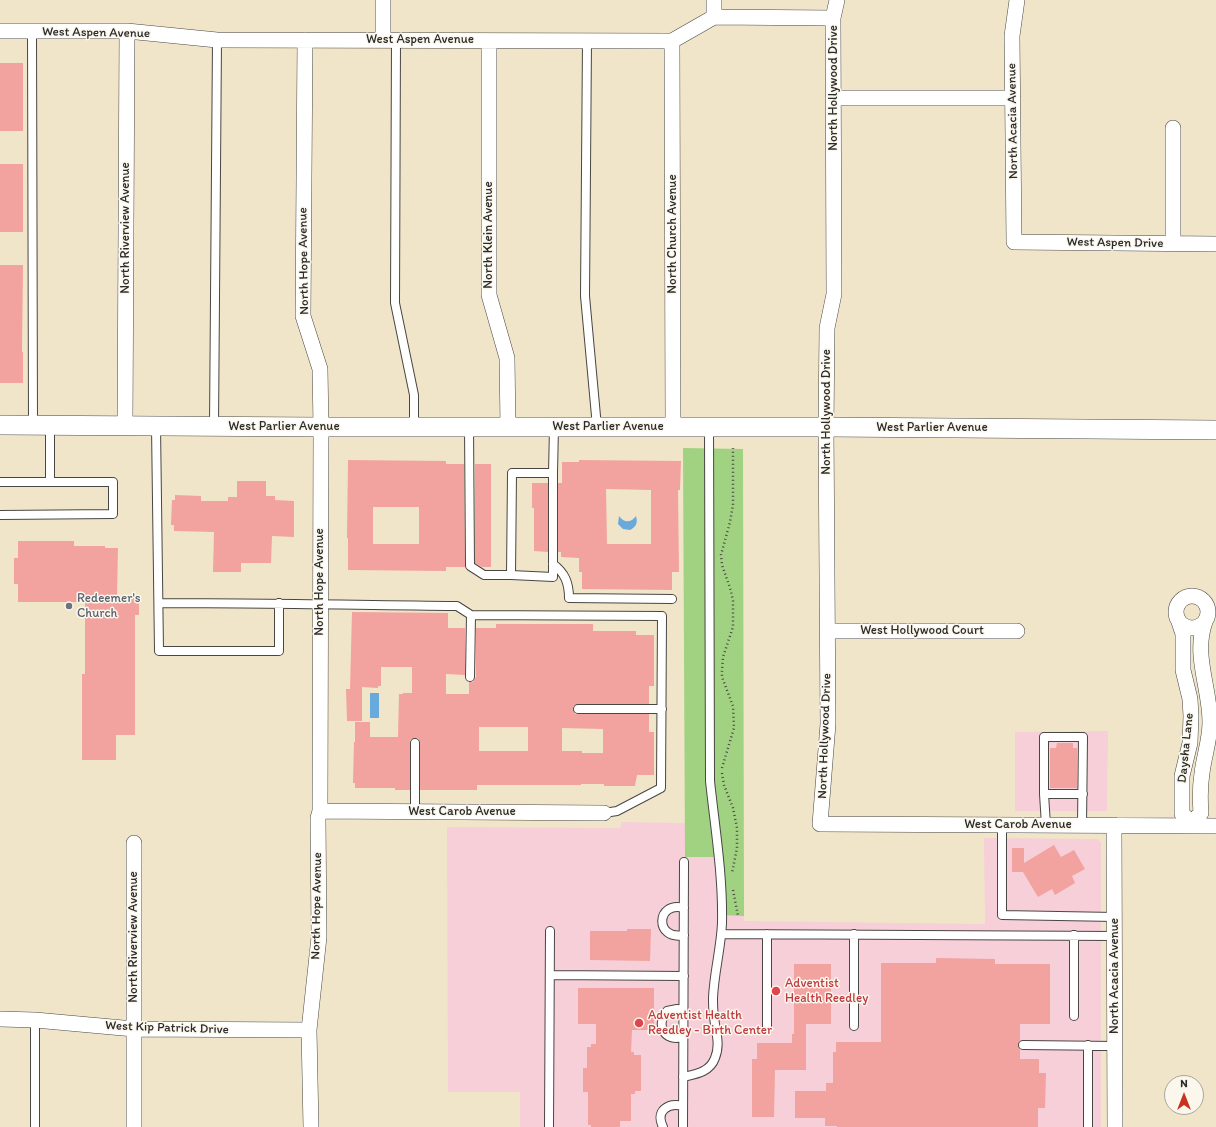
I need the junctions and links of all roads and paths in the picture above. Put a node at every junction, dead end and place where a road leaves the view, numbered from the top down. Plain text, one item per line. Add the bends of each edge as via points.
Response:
1 (383, 0) edge
2 (714, 0) edge
3 (837, 0) edge
4 (1017, 0) edge
5 (714, 17) junction
6 (833, 18) junction
7 (0, 31) edge
8 (32, 31) junction
9 (127, 31) junction
10 (217, 40) junction
11 (305, 40) junction
12 (389, 40) junction
13 (489, 41) junction
14 (587, 41) junction
15 (672, 41) junction
16 (833, 98) junction
17 (1013, 98) junction
18 (1173, 128) dead end
19 (1014, 242) joint
20 (1173, 244) junction
21 (1216, 244) edge
22 (0, 425) edge
23 (41, 425) junction
24 (125, 425) junction
25 (156, 426) junction
26 (214, 426) junction
27 (321, 427) junction
28 (414, 427) junction
29 (469, 427) junction
30 (508, 427) junction
31 (554, 427) junction
32 (597, 427) junction
33 (673, 427) junction
34 (709, 427) junction
35 (826, 427) junction
36 (1216, 430) edge
37 (733, 448) dead end
38 (553, 473) junction
39 (0, 482) edge
40 (50, 482) junction
41 (0, 515) edge
42 (553, 564) junction
43 (511, 575) junction
44 (553, 577) junction
45 (566, 577) junction
46 (672, 598) dead end
47 (159, 603) junction
48 (279, 603) junction
49 (320, 605) junction
50 (471, 615) junction
51 (1178, 619) junction
52 (1205, 622) junction
53 (828, 631) junction
54 (1017, 631) dead end
55 (1192, 653) junction
56 (470, 677) dead end
57 (578, 709) dead end
58 (662, 709) junction
59 (415, 743) dead end
60 (1044, 794) junction
61 (1083, 794) junction
62 (320, 811) junction
63 (414, 812) junction
64 (604, 813) joint
65 (1195, 820) junction
66 (820, 824) joint
67 (1002, 825) junction
68 (1046, 825) junction
69 (1082, 825) junction
70 (1114, 825) junction
71 (1216, 826) edge
72 (134, 843) dead end
73 (684, 862) dead end
74 (732, 877) dead end
75 (732, 883) dead end
76 (684, 908) junction
77 (738, 916) dead end
78 (1115, 917) junction
79 (550, 931) dead end
80 (721, 934) junction
81 (768, 934) junction
82 (854, 934) junction
83 (684, 935) junction
84 (1074, 935) junction
85 (1115, 936) junction
86 (550, 975) junction
87 (684, 976) junction
88 (683, 1010) junction
89 (1074, 1016) dead end
90 (0, 1019) edge
91 (35, 1020) junction
92 (854, 1026) dead end
93 (767, 1027) dead end
94 (134, 1029) junction
95 (310, 1030) junction
96 (683, 1037) junction
97 (1024, 1045) dead end
98 (1088, 1046) junction
99 (1115, 1046) junction
100 (683, 1077) junction
101 (683, 1106) junction
102 (35, 1127) edge
103 (134, 1127) edge
104 (311, 1127) edge
105 (549, 1127) edge
106 (663, 1127) edge
107 (683, 1127) edge
108 (1088, 1127) edge
109 (1115, 1127) edge

1 - 12 street
2 - 5 street
3 - 6 street, North Hollywood Drive
4 - 17 street, North Acacia Avenue via 1012,36
5 - 6 street
5 - 15 street, West Aspen Avenue
6 - 16 street, North Hollywood Drive
7 - 8 street, West Aspen Avenue
8 - 9 street, West Aspen Avenue
8 - 23 lane
9 - 10 street, West Aspen Avenue
9 - 24 street, North Riverview Avenue
10 - 11 street, West Aspen Avenue
10 - 26 lane
11 - 12 street, West Aspen Avenue
11 - 27 street, North Hope Avenue via 303,316 320,369
12 - 13 street, West Aspen Avenue
12 - 28 lane via 395,303 414,395
13 - 14 street, West Aspen Avenue
13 - 30 street, North Klein Avenue via 489,295 507,358
14 - 15 street, West Aspen Avenue
14 - 32 lane via 586,296
15 - 33 street, North Church Avenue
16 - 17 street
16 - 35 street, North Hollywood Drive via 834,294 827,328
17 - 19 street, North Acacia Avenue
18 - 20 street
19 - 20 street, West Aspen Drive
20 - 21 street, West Aspen Drive
22 - 23 street, West Parlier Avenue
23 - 24 street, West Parlier Avenue
23 - 40 lane
24 - 25 street, West Parlier Avenue
25 - 26 street, West Parlier Avenue
25 - 47 lane
26 - 27 street, West Parlier Avenue
27 - 28 street, West Parlier Avenue
27 - 49 street, North Hope Avenue
28 - 29 street, West Parlier Avenue
29 - 30 street, West Parlier Avenue
29 - 43 lane via 470,566 484,575
30 - 31 street, West Parlier Avenue
31 - 32 street, West Parlier Avenue
31 - 38 lane
32 - 33 street, West Parlier Avenue
33 - 34 street, West Parlier Avenue
34 - 35 street, West Parlier Avenue
34 - 80 lane via 710,781 721,871
35 - 36 street, West Parlier Avenue
35 - 53 street, North Hollywood Drive
37 - 74 path via 732,505 721,555 732,591 734,610 722,671 733,706 734,720 733,734 723,761 722,772 737,828 737,848
38 - 42 lane
38 - 43 lane via 512,473
39 - 40 lane
40 - 41 lane via 113,482 113,514
42 - 44 lane
42 - 45 lane
43 - 44 lane
44 - 45 lane
45 - 46 lane via 570,598
47 - 48 lane
47 - 48 lane via 159,651 279,651
48 - 49 lane
49 - 50 lane via 457,606
49 - 62 street, North Hope Avenue
50 - 56 lane
50 - 58 lane via 662,616
51 - 52 street via 1186,627 1191,628
51 - 52 street, Daysha Lane via 1176,608 1179,603 1194,596 1200,598 1207,606 1208,617
51 - 55 street, Daysha Lane
52 - 55 street, Daysha Lane
53 - 54 street, West Hollywood Court
53 - 66 street, North Hollywood Drive via 828,724
55 - 65 street, Daysha Lane via 1196,686 1208,698 1210,723 1197,751 1201,775 1191,794
57 - 58 lane
58 - 64 lane via 661,788 617,811
59 - 63 lane
60 - 61 lane
60 - 61 lane via 1044,737 1083,737
60 - 68 lane
61 - 69 lane
62 - 63 street, West Carob Avenue
62 - 95 street, North Hope Avenue via 319,937
63 - 64 street, West Carob Avenue
65 - 70 street, West Carob Avenue
65 - 71 street, West Carob Avenue
66 - 67 street, West Carob Avenue
67 - 68 street, West Carob Avenue
67 - 78 lane via 1002,915
68 - 69 street, West Carob Avenue
69 - 70 street, West Carob Avenue
70 - 78 street, North Acacia Avenue
72 - 94 street, North Riverview Avenue
73 - 76 lane
75 - 77 path
76 - 83 lane
76 - 83 lane via 678,906 668,909 662,918 667,932 671,935
78 - 85 street, North Acacia Avenue
79 - 86 lane
80 - 81 lane
80 - 100 lane via 714,994 717,1040 715,1058 703,1071
81 - 82 lane
81 - 93 lane
82 - 84 lane
82 - 92 lane
83 - 87 lane
84 - 85 lane
84 - 89 lane
85 - 99 street, North Acacia Avenue
86 - 87 lane
86 - 105 lane
87 - 88 lane
88 - 96 lane
88 - 96 lane via 667,1012 662,1020 663,1030 671,1037
90 - 91 street, West Kip Patrick Drive
91 - 94 street, West Kip Patrick Drive
91 - 102 lane
94 - 95 street, West Kip Patrick Drive
94 - 103 street, North Riverview Avenue
95 - 104 street, North Hope Avenue
96 - 100 lane
97 - 98 lane
98 - 99 lane
98 - 108 lane
99 - 109 street, North Acacia Avenue
100 - 101 lane
101 - 106 lane via 676,1104 666,1107 660,1121
101 - 107 lane

